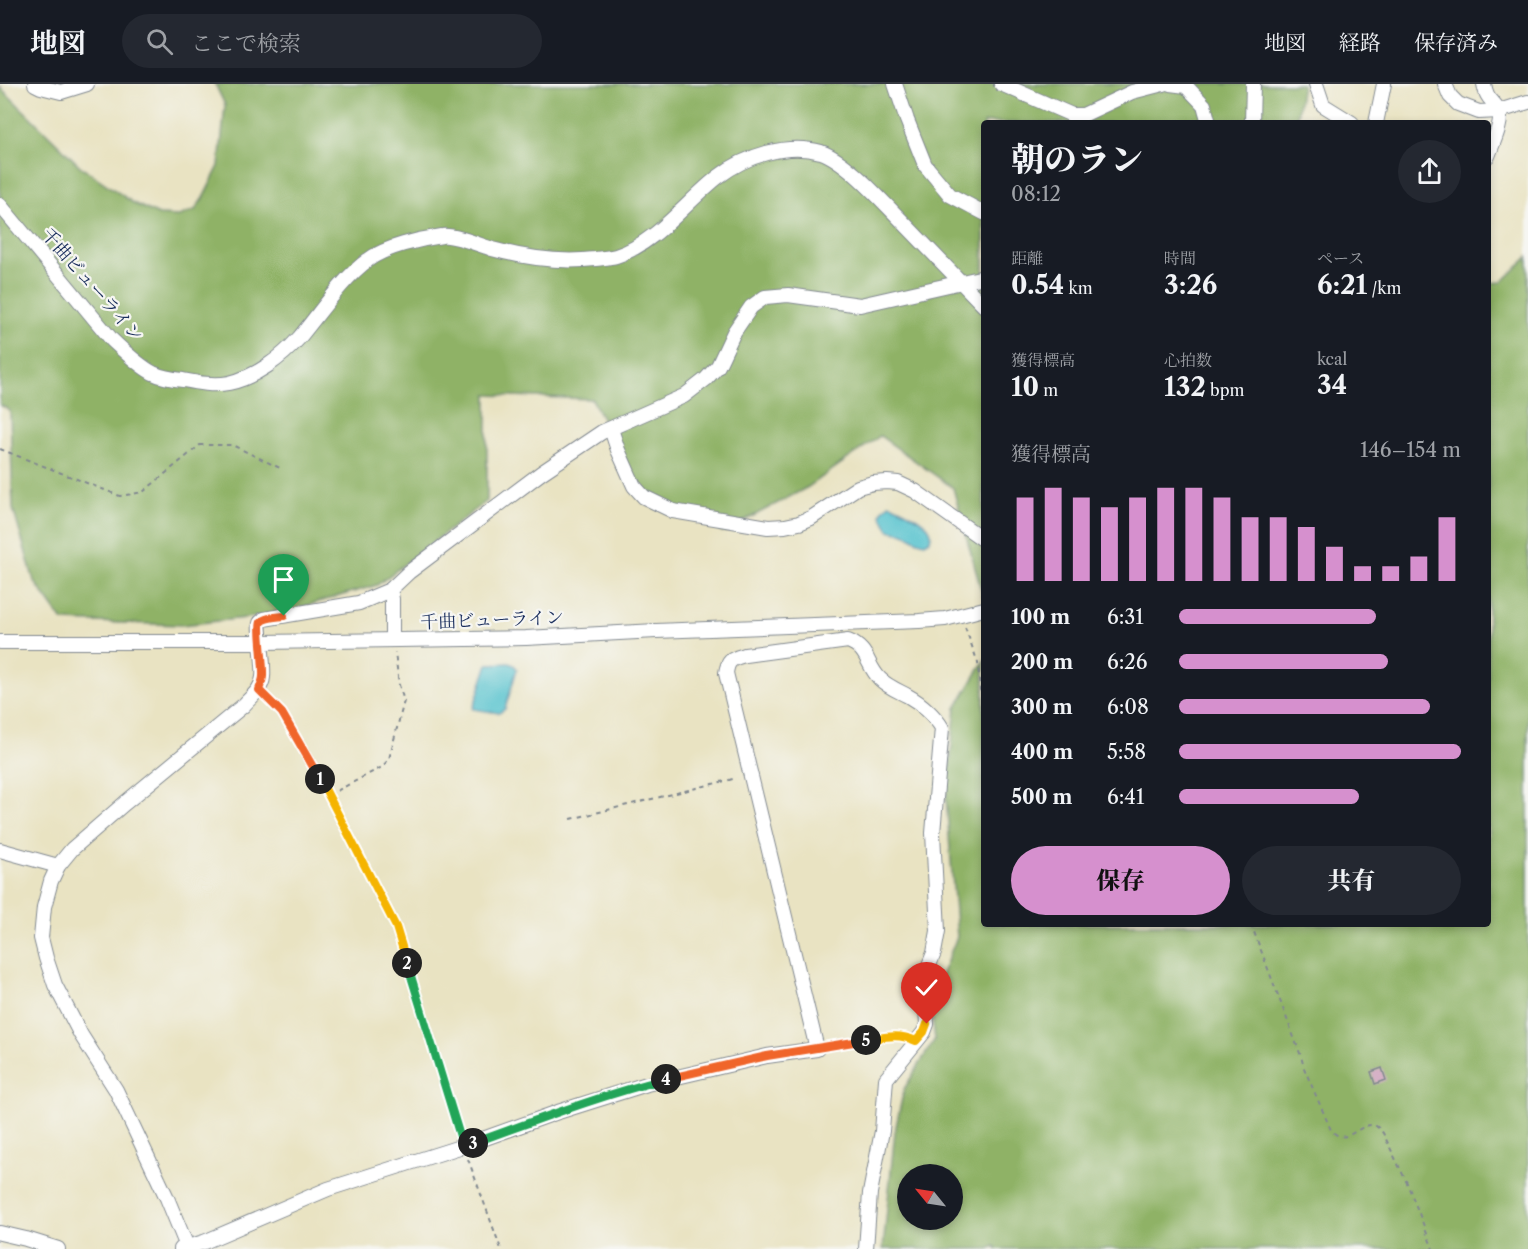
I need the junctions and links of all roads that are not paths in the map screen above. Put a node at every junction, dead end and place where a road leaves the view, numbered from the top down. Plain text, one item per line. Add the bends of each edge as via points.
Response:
1 (35, 84) edge
2 (87, 84) edge
3 (895, 84) edge
4 (1001, 84) edge
5 (1163, 84) edge
6 (1170, 84) edge
7 (1253, 84) edge
8 (1316, 84) edge
9 (1384, 84) edge
10 (1445, 84) edge
11 (1484, 84) edge
12 (1528, 102) edge
13 (1499, 111) junction
14 (1208, 120) edge
15 (1252, 120) edge
16 (1347, 120) edge
17 (1377, 120) edge
18 (1491, 148) edge
19 (0, 205) edge
20 (981, 211) edge
21 (981, 278) edge
22 (961, 281) junction
23 (981, 303) edge
24 (611, 429) junction
25 (981, 538) edge
26 (390, 590) junction
27 (981, 610) edge
28 (392, 640) junction
29 (0, 642) edge
30 (262, 642) junction
31 (0, 850) edge
32 (58, 866) junction
33 (0, 1233) edge
34 (185, 1248) edge
35 (58, 1249) edge
36 (866, 1249) edge

1 - 2 street via 61,92
3 - 20 street via 925,165 950,195
4 - 5 street via 1072,115 1083,115 1132,92
6 - 14 street via 1186,86 1204,105
7 - 15 street
8 - 16 street via 1323,105
9 - 17 street
10 - 13 street via 1458,104 1479,112
11 - 13 street via 1486,94
12 - 13 street
13 - 18 street via 1501,120
19 - 22 street, 千曲ビューライン via 112,340 153,373 204,384 230,383 279,357 368,259 399,245 446,235 547,260 615,256 657,232 731,167 775,151 799,149 831,157 857,177
21 - 22 street
22 - 23 street, 千曲ビューライン
22 - 24 street via 860,305 788,295 765,297 750,307 718,366 706,379 684,396
24 - 25 street via 634,486 644,497 674,510 768,527 785,526 811,518 858,487 887,482 915,491
24 - 26 street via 541,472
26 - 28 street
26 - 30 street via 359,603 264,619 259,627
27 - 28 street, 千曲ビューライン via 919,621
28 - 30 street, 千曲ビューライン
29 - 30 street, 千曲ビューライン
30 - 32 street via 263,678 259,690 72,849
31 - 32 street
32 - 34 street via 44,907 41,938 46,958 81,1035 116,1090 167,1198
33 - 35 street
34 - 36 street via 328,1189 646,1084 767,1056 818,1049 726,674 733,658 848,640 862,650 881,681 912,698 942,728 933,833 938,931 920,987 927,1024 886,1079

